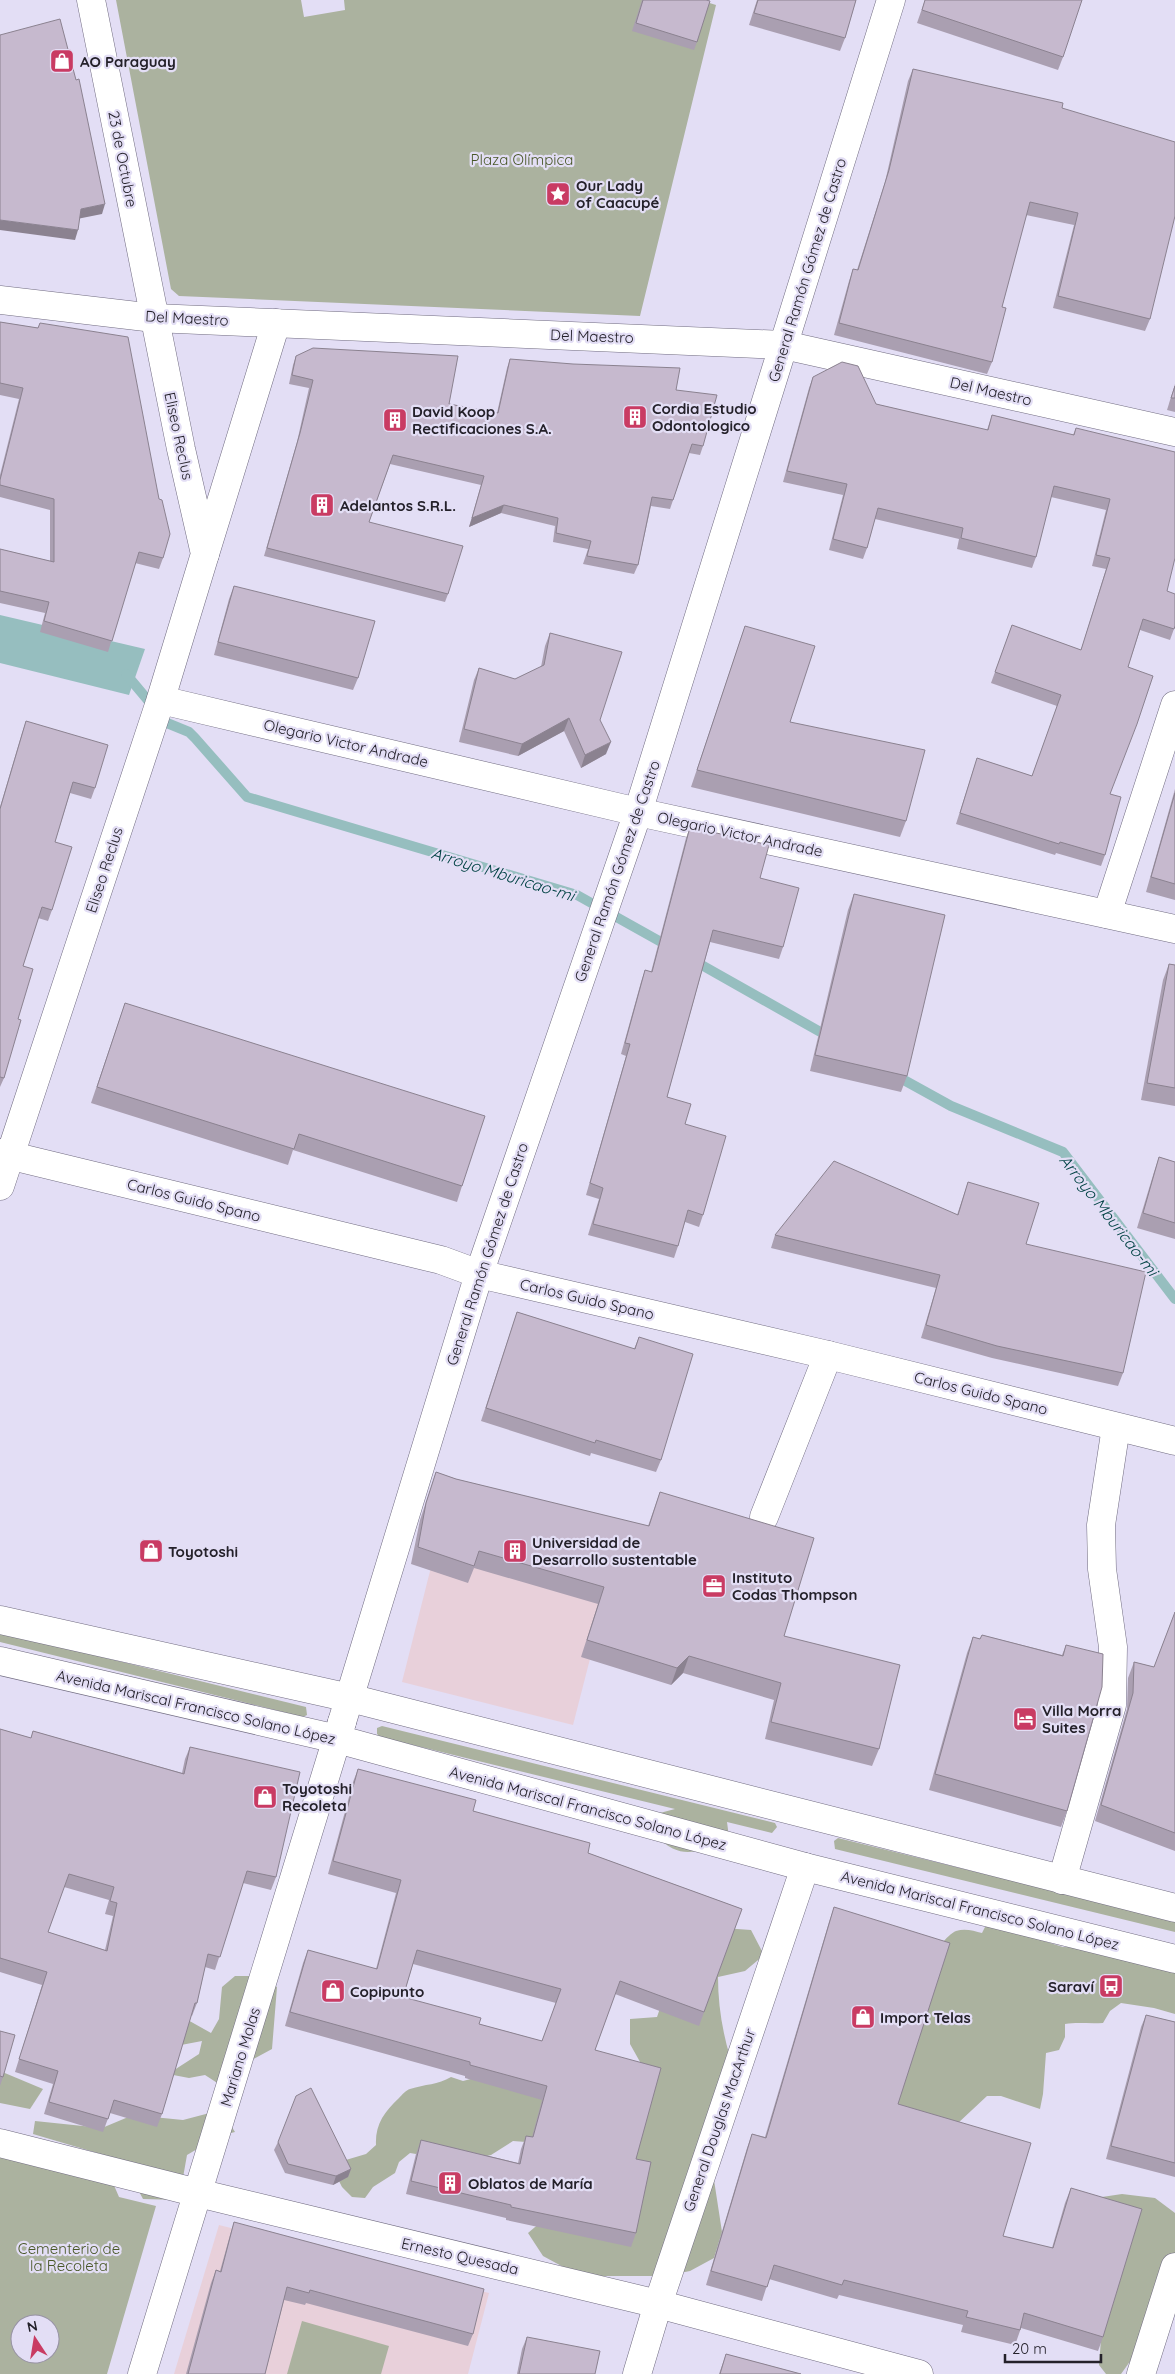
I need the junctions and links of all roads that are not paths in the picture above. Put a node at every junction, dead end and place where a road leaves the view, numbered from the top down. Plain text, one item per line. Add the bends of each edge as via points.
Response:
1 (91, 0) edge
2 (891, 0) edge
3 (0, 300) edge
4 (154, 318) junction
5 (276, 323) junction
6 (784, 345) junction
7 (1175, 432) edge
8 (205, 554) junction
9 (160, 703) junction
10 (1175, 705) edge
11 (638, 812) junction
12 (1106, 914) junction
13 (1175, 929) edge
14 (5, 1154) edge
15 (0, 1186) edge
16 (479, 1274) junction
17 (828, 1355) junction
18 (1116, 1426) junction
19 (1175, 1441) edge
20 (764, 1517) dead end
21 (0, 1620) edge
22 (0, 1661) edge
23 (343, 1720) junction
24 (805, 1867) junction
25 (1062, 1880) junction
26 (1175, 1908) edge
27 (1175, 1959) edge
28 (0, 2142) edge
29 (198, 2193) junction
30 (1175, 2267) edge
31 (658, 2304) junction
32 (142, 2374) edge
33 (637, 2374) edge
34 (919, 2374) edge
35 (1141, 2374) edge

1 - 4 main road, 23 de Octubre
2 - 6 main road, General Ramón Gómez de Castro
3 - 4 main road, Del Maestro
4 - 5 main road, Del Maestro
4 - 8 main road, Eliseo Reclus
5 - 6 main road, Del Maestro
5 - 8 main road, Eliseo Reclus
6 - 7 main road, Del Maestro
6 - 11 main road, General Ramón Gómez de Castro
8 - 9 main road, Eliseo Reclus
9 - 11 main road, Olegario Victor Andrade via 230,716
9 - 14 main road, Eliseo Reclus
10 - 12 main road
11 - 12 main road, Olegario Victor Andrade
11 - 16 main road, General Ramón Gómez de Castro
12 - 13 main road, Olegario Victor Andrade
14 - 15 main road, Eliseo Reclus
14 - 16 main road, Carlos Guido Spano via 441,1260
16 - 17 main road, Carlos Guido Spano
16 - 23 main road, General Ramón Gómez de Castro
17 - 18 main road, Carlos Guido Spano
17 - 20 main road
18 - 19 main road, Carlos Guido Spano
18 - 25 main road via 1101,1525 1102,1569 1113,1647 1112,1704
21 - 23 main road, Avenida Mariscal Francisco Solano López
22 - 23 main road, Avenida Mariscal Francisco Solano López
23 - 24 main road, Avenida Mariscal Francisco Solano López
23 - 25 main road, Avenida Mariscal Francisco Solano López
23 - 29 main road, Mariano Molas
24 - 27 main road, Avenida Mariscal Francisco Solano López
24 - 31 main road, General Douglas MacArthur
25 - 26 main road, Avenida Mariscal Francisco Solano López
28 - 29 main road, Ernesto Quesada
29 - 31 main road, Ernesto Quesada
29 - 32 main road, Mariano Molas
30 - 35 main road
31 - 33 main road, General Douglas MacArthur
31 - 34 main road, Ernesto Quesada

